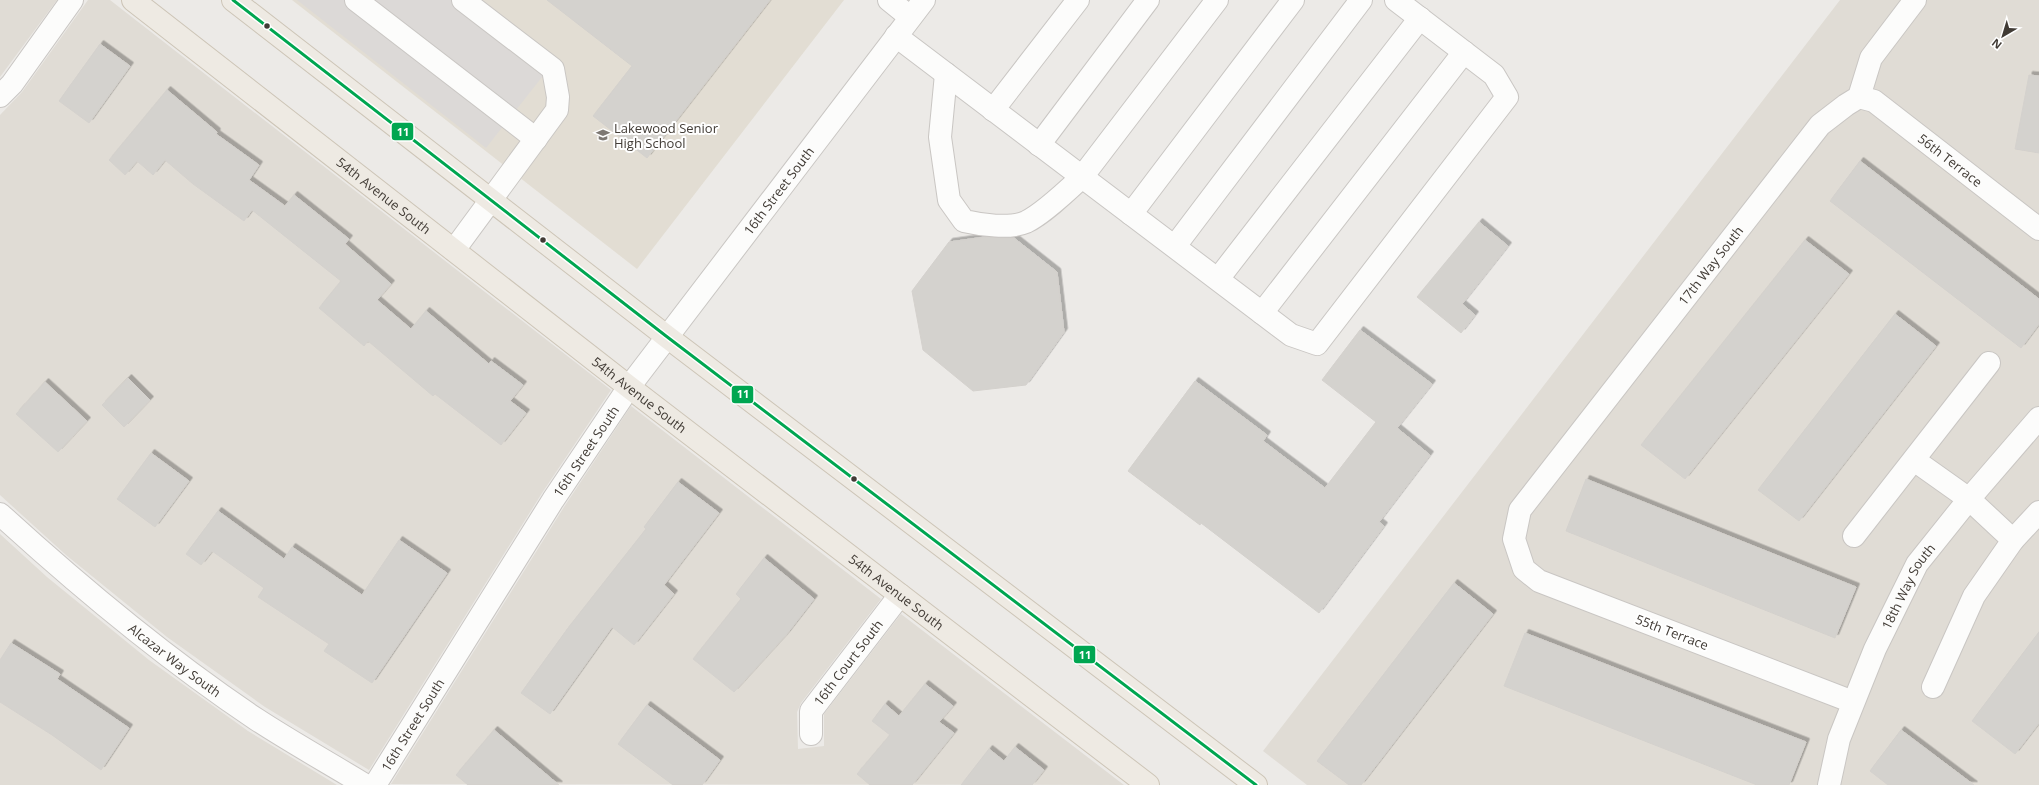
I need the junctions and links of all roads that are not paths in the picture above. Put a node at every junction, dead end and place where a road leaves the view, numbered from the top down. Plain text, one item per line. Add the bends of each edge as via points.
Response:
1 (72, 0) edge
2 (133, 0) edge
3 (233, 0) edge
4 (356, 0) edge
5 (463, 0) edge
6 (889, 0) edge
7 (924, 0) edge
8 (1078, 0) edge
9 (1148, 0) edge
10 (1217, 0) edge
11 (1293, 0) edge
12 (1361, 0) edge
13 (1396, 0) edge
14 (1915, 0) edge
15 (910, 17) junction
16 (1420, 18) junction
17 (896, 36) junction
18 (1464, 52) junction
19 (946, 74) junction
20 (0, 96) edge
21 (1859, 97) junction
22 (993, 110) junction
23 (536, 139) junction
24 (1039, 145) junction
25 (1082, 177) junction
26 (492, 200) junction
27 (1131, 214) junction
28 (2039, 229) edge
29 (1175, 246) junction
30 (454, 250) junction
31 (1218, 279) junction
32 (1262, 314) junction
33 (666, 336) junction
34 (1989, 363) dead end
35 (629, 387) junction
36 (2039, 418) edge
37 (1914, 460) junction
38 (1969, 499) junction
39 (2039, 512) edge
40 (0, 514) edge
41 (1854, 536) dead end
42 (1514, 539) joint
43 (2014, 540) junction
44 (900, 595) junction
45 (1933, 687) dead end
46 (1854, 702) junction
47 (811, 734) dead end
48 (365, 785) edge
49 (375, 785) edge
50 (1148, 785) edge
51 (1256, 785) edge
52 (1829, 785) edge

1 - 20 street via 12,84
2 - 30 main road, 54th Avenue South
3 - 26 main road
4 - 23 street
5 - 23 street via 553,69 558,97 557,110
6 - 15 street
7 - 15 street, 16th Street South
8 - 22 street
9 - 24 street
10 - 25 street
11 - 27 street
12 - 29 street
13 - 16 street
14 - 21 street via 1871,58
15 - 17 street, 16th Street South
16 - 18 street
16 - 31 street
17 - 19 street
17 - 33 street, 16th Street South
18 - 32 street
18 - 32 street via 1494,75 1507,97 1317,344 1291,335
19 - 22 street
19 - 25 street via 940,137 949,200 964,221 990,227 1025,222 1065,194
21 - 28 street, 56th Terrace via 1874,100
21 - 42 street, 17th Way South via 1820,125 1520,510
22 - 24 street
23 - 26 street
24 - 25 street
25 - 27 street
26 - 30 street
26 - 33 main road
27 - 29 street
29 - 31 street
30 - 35 main road, 54th Avenue South
31 - 32 street
33 - 35 street, 16th Street South
33 - 51 main road
34 - 37 street
35 - 44 main road, 54th Avenue South
35 - 49 street, 16th Street South via 553,500
36 - 38 street, 18th Way South
37 - 38 street
37 - 41 street
38 - 43 street
38 - 46 street, 18th Way South via 1917,564 1875,649
39 - 43 street
40 - 48 street, Alcazar Way South via 57,566 158,648 256,719
42 - 46 street, 55th Terrace via 1524,568 1539,581
43 - 45 street via 1974,596
44 - 47 street, 16th Court South via 811,710
44 - 50 main road, 54th Avenue South
46 - 52 street, 18th Way South via 1839,739

